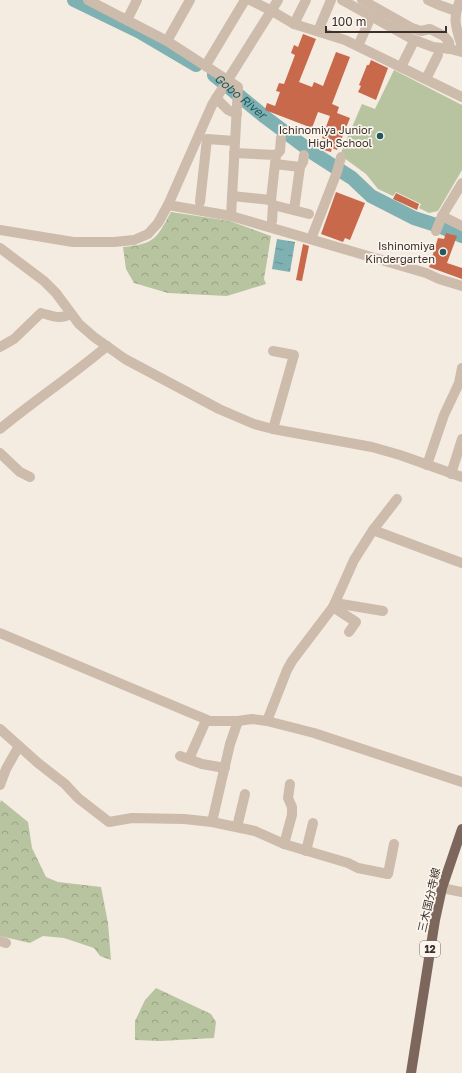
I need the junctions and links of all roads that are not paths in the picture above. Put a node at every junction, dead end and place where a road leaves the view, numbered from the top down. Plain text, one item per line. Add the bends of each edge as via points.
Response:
1 (89, 0) edge
2 (137, 0) edge
3 (190, 0) edge
4 (245, 0) edge
5 (250, 0) edge
6 (278, 0) edge
7 (306, 0) edge
8 (331, 0) edge
9 (342, 0) edge
10 (362, 0) edge
11 (428, 0) edge
12 (460, 0) edge
13 (272, 10) junction
14 (456, 11) junction
15 (370, 19) dead end
16 (126, 20) junction
17 (294, 24) junction
18 (318, 32) junction
19 (167, 41) junction
20 (413, 43) dead end
21 (358, 46) junction
22 (462, 47) edge
23 (450, 49) junction
24 (462, 52) edge
25 (438, 55) dead end
26 (206, 65) junction
27 (401, 67) junction
28 (426, 79) junction
29 (226, 83) junction
30 (462, 97) edge
31 (216, 98) junction
32 (237, 114) junction
33 (281, 138) dead end
34 (235, 141) junction
35 (234, 153) junction
36 (304, 156) dead end
37 (275, 159) junction
38 (339, 165) dead end
39 (300, 167) junction
40 (462, 183) edge
41 (232, 196) junction
42 (200, 202) dead end
43 (272, 203) junction
44 (168, 205) junction
45 (294, 210) junction
46 (231, 213) junction
47 (309, 214) dead end
48 (441, 219) junction
49 (272, 221) dead end
50 (462, 226) edge
51 (0, 230) edge
52 (436, 231) dead end
53 (311, 236) junction
54 (0, 248) edge
55 (462, 286) edge
56 (71, 314) junction
57 (107, 346) junction
58 (0, 347) edge
59 (273, 351) dead end
60 (462, 368) edge
61 (0, 429) edge
62 (273, 429) junction
63 (462, 439) edge
64 (0, 453) edge
65 (427, 465) junction
66 (451, 474) junction
67 (30, 477) dead end
68 (462, 477) edge
69 (397, 499) dead end
70 (373, 530) junction
71 (462, 563) edge
72 (334, 605) junction
73 (383, 611) dead end
74 (349, 632) dead end
75 (0, 633) edge
76 (238, 721) junction
77 (267, 721) junction
78 (204, 725) dead end
79 (0, 729) edge
80 (19, 746) junction
81 (225, 768) junction
82 (462, 782) edge
83 (290, 784) dead end
84 (0, 785) edge
85 (245, 794) dead end
86 (212, 822) junction
87 (314, 823) dead end
88 (237, 827) junction
89 (462, 829) edge
90 (284, 844) junction
91 (394, 844) dead end
92 (306, 850) junction
93 (442, 888) junction
94 (462, 892) edge
95 (411, 1073) edge

1 - 16 street
2 - 16 street
3 - 19 street
4 - 26 street
5 - 13 street
6 - 13 street
7 - 17 street
8 - 18 street
9 - 23 street via 412,39 433,47
10 - 23 street via 412,28 421,31 430,29 444,36 449,42
11 - 14 street
12 - 14 street
13 - 17 street
13 - 29 street
14 - 22 street via 455,24
15 - 21 street
16 - 19 street
17 - 18 street
18 - 21 street
19 - 26 street
20 - 27 street
21 - 27 street
23 - 24 street
25 - 28 street
26 - 29 street
27 - 28 street
28 - 30 street
29 - 31 street
29 - 32 street via 238,87
31 - 32 street via 228,110
31 - 44 street
32 - 34 street
33 - 37 street via 280,151
34 - 35 street
34 - 42 street via 207,139
35 - 37 street
35 - 41 street
36 - 39 street
37 - 39 street
37 - 43 street
38 - 53 street
39 - 45 street
40 - 48 street
41 - 43 street
41 - 46 street
43 - 45 street
43 - 49 street
44 - 46 street
44 - 51 street via 148,234 134,240 73,242
45 - 47 street
46 - 53 street
48 - 50 street
48 - 52 street
53 - 55 street
54 - 56 street via 44,280
56 - 57 street via 79,324
56 - 58 street via 56,318 40,313 14,339
57 - 61 street
57 - 62 street via 125,359 219,409
59 - 62 street via 294,355
60 - 65 street via 459,383 444,415
62 - 65 street via 372,447
63 - 66 street
64 - 67 street via 20,472
65 - 66 street
66 - 68 street
69 - 70 street
70 - 71 street
70 - 72 street via 354,560
72 - 73 street
72 - 74 street via 356,622
72 - 77 street via 292,661
75 - 76 street via 210,721
76 - 77 street
76 - 81 street
77 - 82 street via 314,733
78 - 81 street via 185,757 202,764
79 - 80 street
80 - 84 street via 6,768
80 - 86 street via 109,822 132,818
81 - 86 street
83 - 90 street via 288,798 292,815
85 - 88 street
86 - 88 street
87 - 92 street
88 - 90 street via 255,831
89 - 93 main road, 三木国分寺線 / 12
90 - 92 street
91 - 92 street via 388,874 358,868
93 - 94 street
93 - 95 main road, 三木国分寺線 / 12

